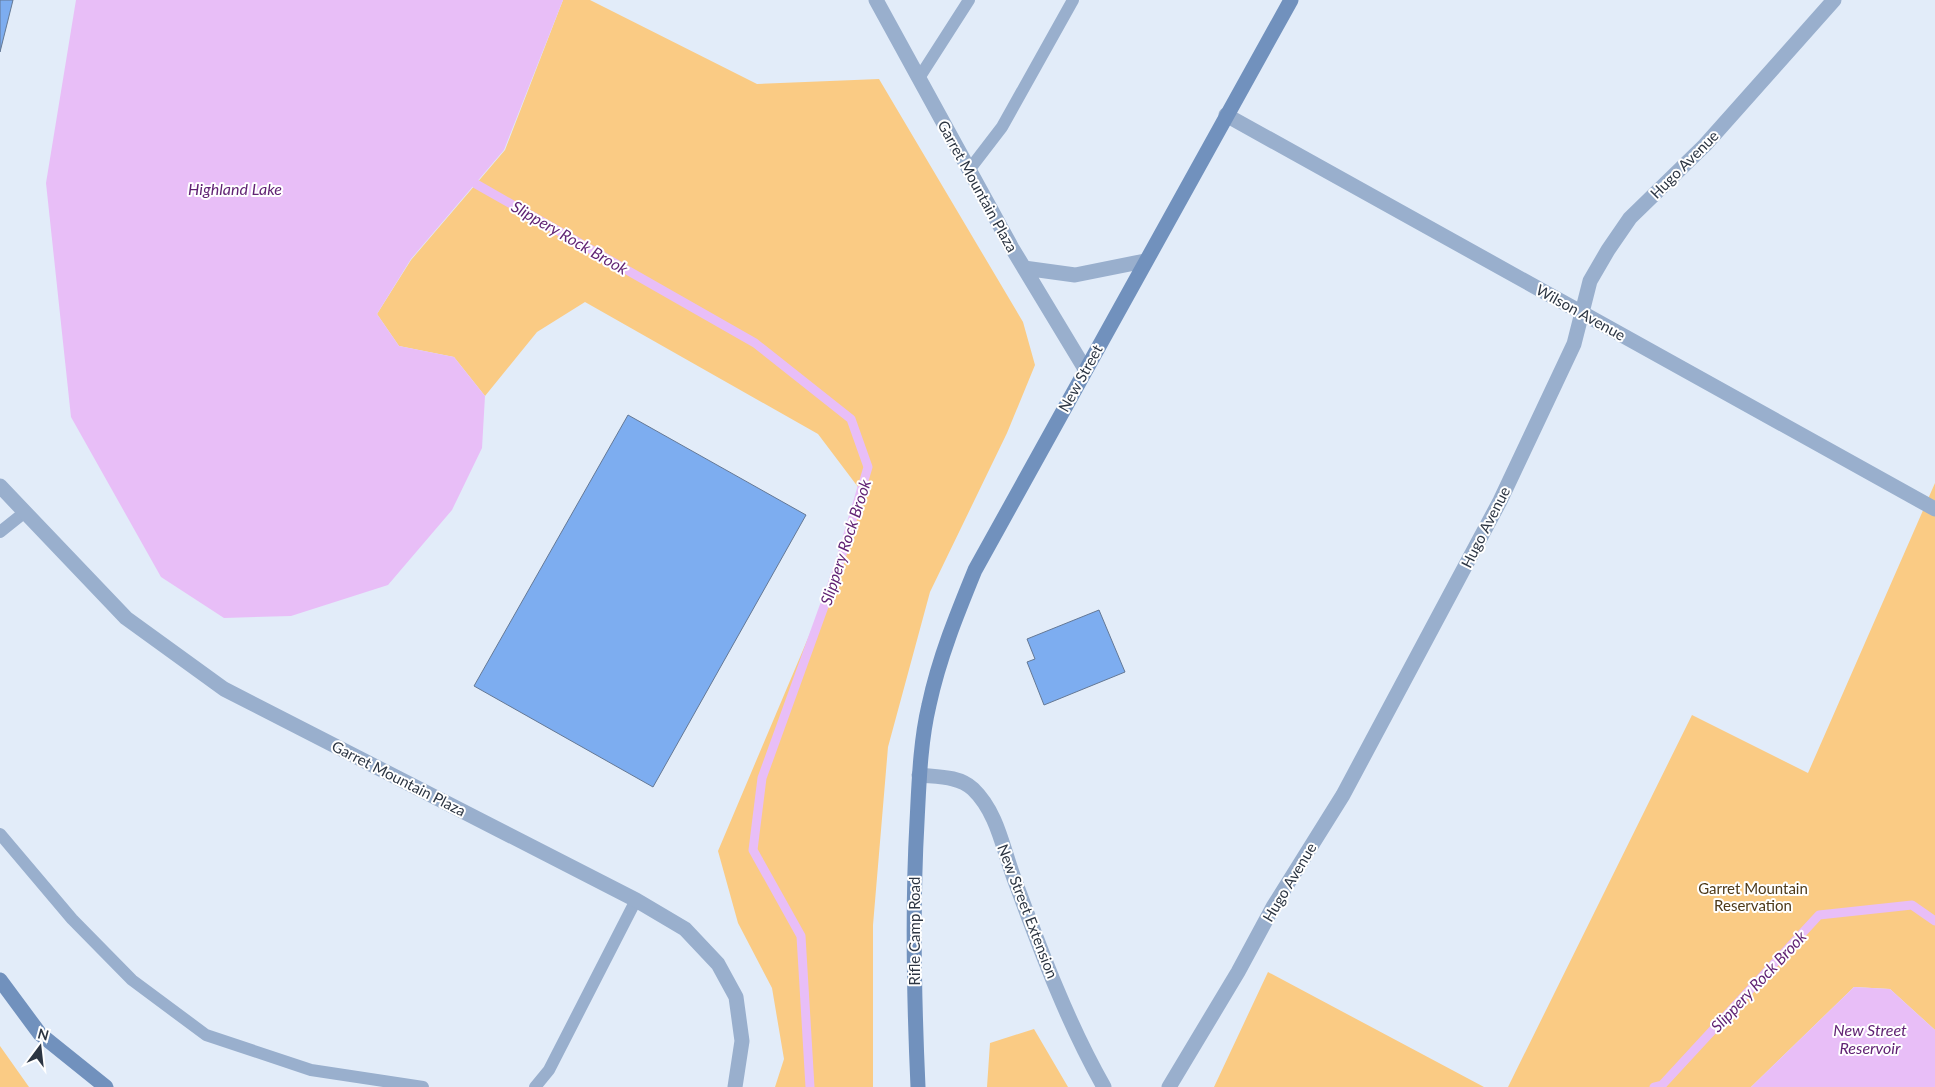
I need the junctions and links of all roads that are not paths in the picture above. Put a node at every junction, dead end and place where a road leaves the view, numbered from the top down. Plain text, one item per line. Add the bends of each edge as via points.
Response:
1 (876, 0) edge
2 (968, 0) edge
3 (1074, 0) edge
4 (1291, 0) edge
5 (1834, 0) edge
6 (919, 78) junction
7 (1226, 115) junction
8 (969, 170) junction
9 (1145, 260) junction
10 (1024, 268) junction
11 (1582, 313) junction
12 (1085, 369) junction
13 (0, 486) edge
14 (1935, 509) edge
15 (25, 512) junction
16 (0, 532) edge
17 (919, 775) junction
18 (0, 834) edge
19 (636, 900) junction
20 (0, 980) edge
21 (106, 1087) edge
22 (423, 1087) edge
23 (535, 1087) edge
24 (735, 1087) edge
25 (918, 1087) edge
26 (1104, 1087) edge
27 (1170, 1087) edge

1 - 6 street, Garret Mountain Plaza
2 - 6 lane
3 - 8 lane via 1002,127
4 - 7 street, New Street
5 - 11 street, Hugo Avenue via 1705,145 1630,218 1590,282
6 - 8 street, Garret Mountain Plaza
7 - 9 street, New Street
7 - 11 street, Wilson Avenue
8 - 10 street, Garret Mountain Plaza
9 - 10 street via 1075,275
9 - 12 street, New Street
10 - 12 street, Garret Mountain Plaza
11 - 14 street, Wilson Avenue
11 - 27 street, Hugo Avenue via 1574,344 1500,501 1352,777
12 - 17 street, New Street via 969,586 945,645 928,707
13 - 15 street, Garret Mountain Plaza
15 - 16 lane
15 - 19 street, Garret Mountain Plaza via 126,618 224,689
17 - 25 street, Rifle Camp Road via 913,985
17 - 26 street, New Street Extension via 962,780 986,804 1066,1009
18 - 22 lane via 72,919 132,980 206,1035 311,1070
19 - 23 lane via 549,1070
19 - 24 street, Garret Mountain Plaza via 685,930 718,964 736,997 742,1041
20 - 21 street via 40,1034

